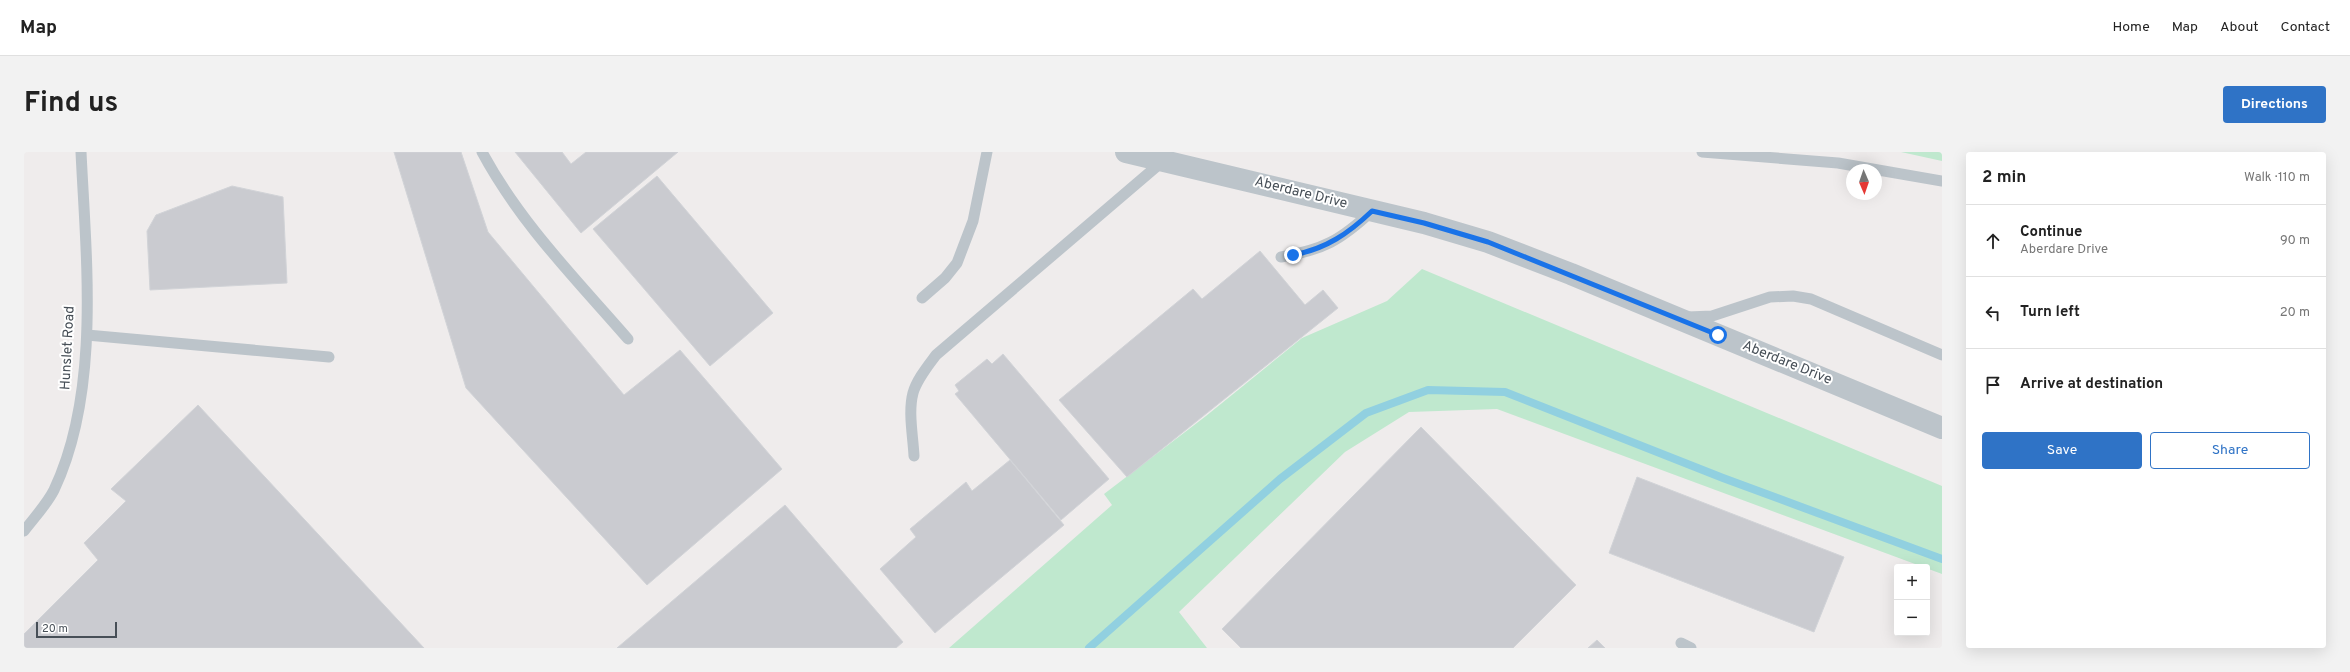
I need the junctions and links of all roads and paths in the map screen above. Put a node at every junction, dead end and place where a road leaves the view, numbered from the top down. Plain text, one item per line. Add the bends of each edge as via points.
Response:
1 (81, 152) edge
2 (482, 152) edge
3 (987, 152) edge
4 (1126, 152) edge
5 (1702, 152) edge
6 (1163, 161) junction
7 (1942, 181) edge
8 (1372, 211) junction
9 (1281, 257) dead end
10 (922, 298) dead end
11 (1676, 318) junction
12 (86, 335) junction
13 (628, 339) dead end
14 (1942, 355) edge
15 (329, 357) dead end
16 (1942, 428) edge
17 (914, 456) dead end
18 (24, 531) edge

1 - 12 lane, Hunslet Road
2 - 13 lane via 494,174 542,242
3 - 10 lane via 973,221 957,263 945,278
4 - 6 street, Aberdare Drive
5 - 7 lane via 1838,163
6 - 8 street, Aberdare Drive
6 - 17 lane via 936,355 913,392
8 - 9 lane via 1340,238 1306,253
8 - 11 street, Aberdare Drive via 1488,242
11 - 14 lane via 1712,316 1770,297 1793,296 1811,299
11 - 16 street, Aberdare Drive
12 - 15 lane
12 - 18 lane, Hunslet Road via 84,378 73,435 54,490

